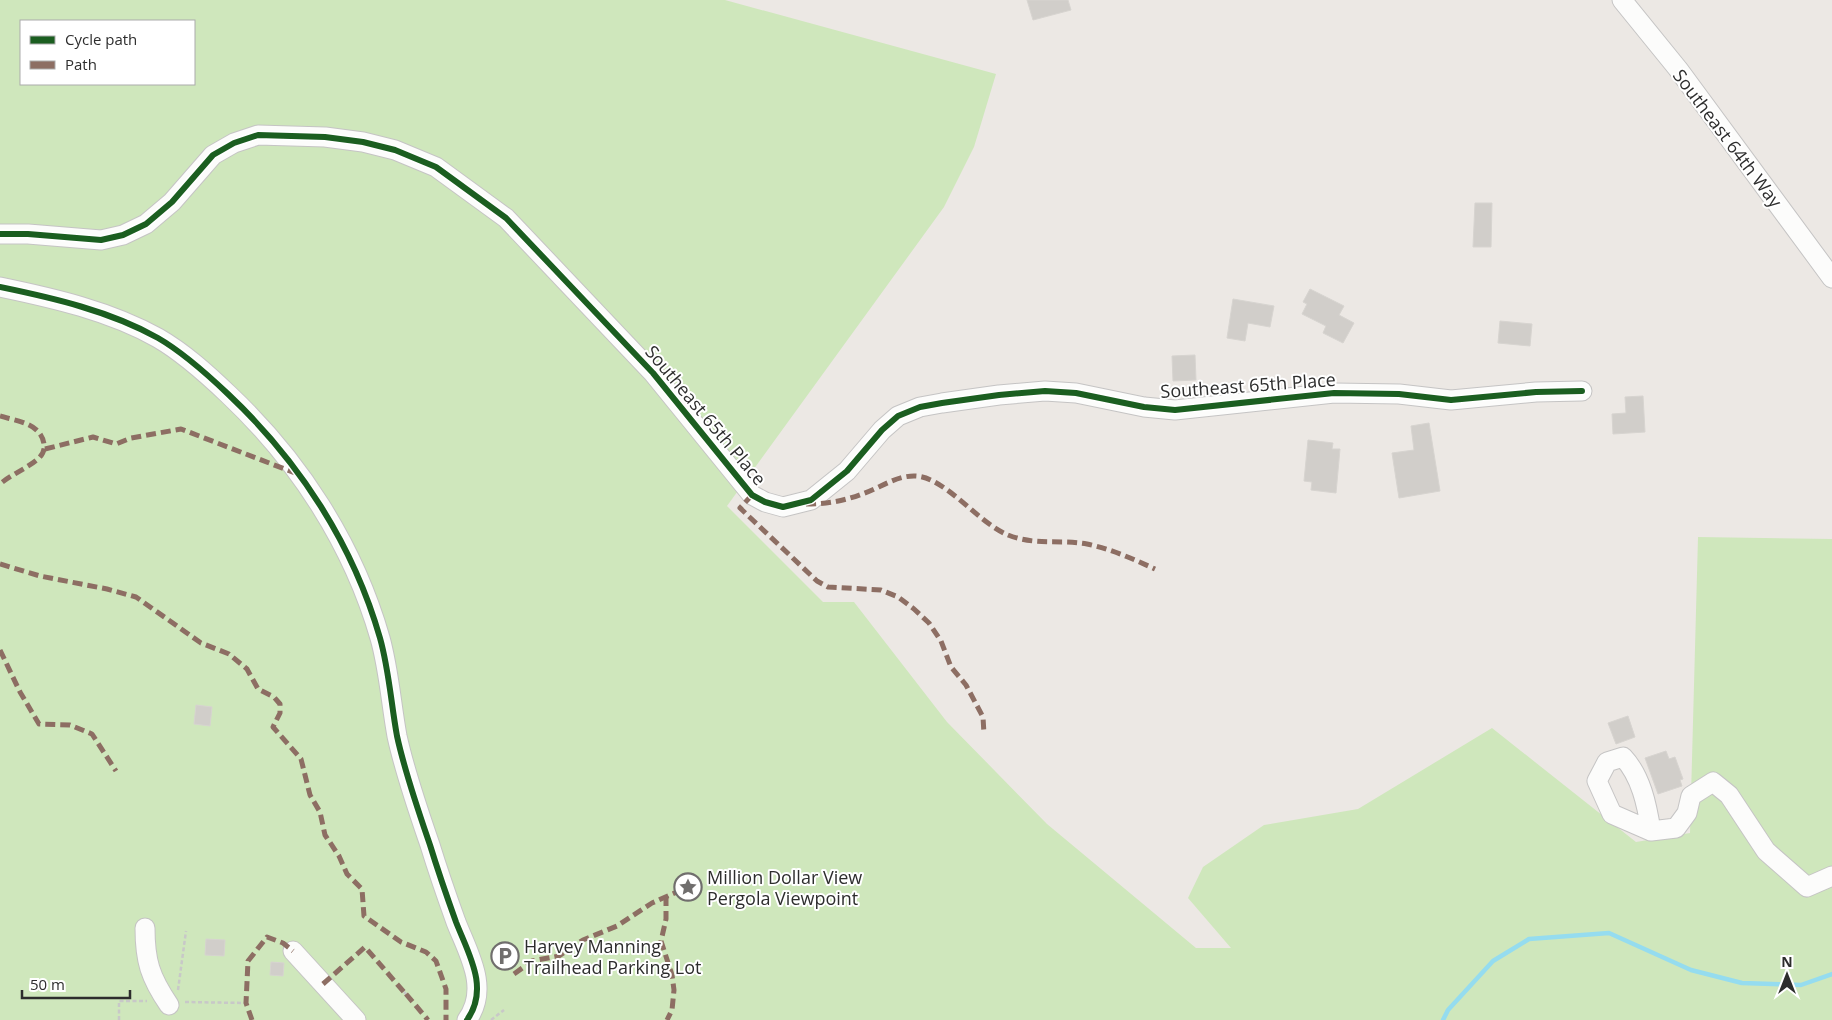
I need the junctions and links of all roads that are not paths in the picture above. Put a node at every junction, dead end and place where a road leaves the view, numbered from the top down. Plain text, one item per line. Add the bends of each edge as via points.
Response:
1 (1622, 0) edge
2 (0, 234) edge
3 (1832, 278) edge
4 (0, 287) edge
5 (1582, 391) dead end
6 (1652, 831) dead end
7 (1832, 876) edge
8 (145, 928) dead end
9 (293, 951) dead end
10 (169, 1006) dead end
11 (350, 1014) edge
12 (467, 1020) edge

1 - 3 street, Southeast 64th Way via 1678,69
2 - 5 street, Southeast 65th Place via 101,240 123,234 146,224 172,202 213,155 234,143 258,136 325,137 395,150 436,167 506,218 653,373 752,495 783,507 811,500 825,490 898,416 951,401 1045,391 1076,393 1175,410 1334,393 1399,394 1451,400
4 - 12 street via 60,301 112,318 158,339 187,358 275,442 323,508 356,574 379,635 402,758 433,856 472,959 477,997 475,1009
6 - 7 street via 1676,828 1687,813 1691,796 1713,782 1729,795 1766,850 1807,888
8 - 10 street via 146,962
9 - 11 street

